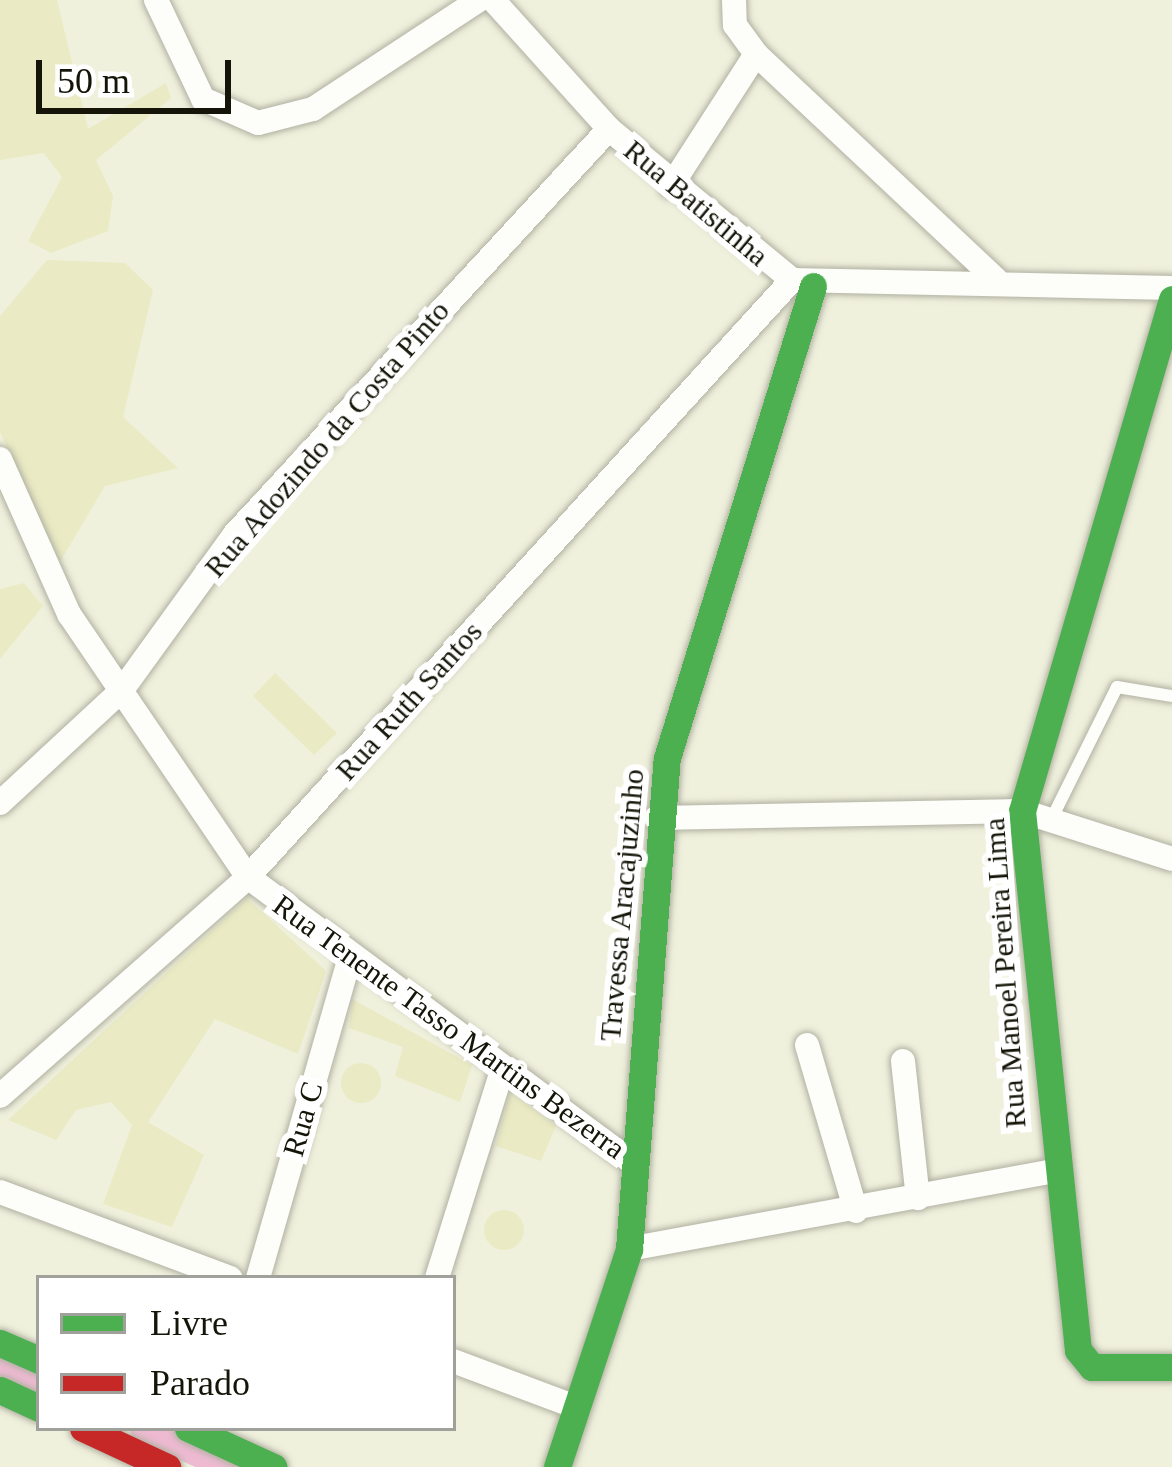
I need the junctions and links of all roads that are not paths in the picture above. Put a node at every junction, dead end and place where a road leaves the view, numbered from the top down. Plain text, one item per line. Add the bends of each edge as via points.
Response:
1 (157, 0) edge
2 (479, 0) edge
3 (493, 0) edge
4 (734, 0) edge
5 (756, 54) junction
6 (609, 129) junction
7 (671, 186) junction
8 (997, 279) junction
9 (803, 283) junction
10 (1172, 288) edge
11 (1172, 299) edge
12 (0, 459) edge
13 (122, 690) junction
14 (1172, 696) edge
15 (0, 803) edge
16 (1022, 811) junction
17 (656, 818) junction
18 (1052, 818) junction
19 (1172, 859) edge
20 (248, 877) junction
21 (349, 960) junction
22 (807, 1045) dead end
23 (903, 1061) dead end
24 (502, 1070) junction
25 (0, 1096) edge
26 (637, 1166) junction
27 (1054, 1171) junction
28 (0, 1192) edge
29 (918, 1198) junction
30 (856, 1211) junction
31 (629, 1249) junction
32 (222, 1275) edge
33 (259, 1275) edge
34 (438, 1275) edge
35 (0, 1342) edge
36 (36, 1359) edge
37 (456, 1362) edge
38 (1172, 1367) edge
39 (0, 1390) edge
40 (36, 1407) edge
41 (579, 1408) junction
42 (89, 1431) edge
43 (195, 1431) edge
44 (167, 1467) edge
45 (273, 1467) edge
46 (557, 1467) edge

1 - 2 street via 203,99 258,123 313,109
3 - 6 street, Rua Batistinha
4 - 5 street via 735,25
5 - 7 street
5 - 8 street
6 - 7 street, Rua Batistinha
6 - 13 street, Rua Adozindo da Costa Pinto via 250,518
7 - 9 street, Rua Batistinha
8 - 9 street
8 - 10 street
9 - 17 street, Travessa Aracajuzinho via 675,722
9 - 20 street, Rua Ruth Santos
11 - 16 street, Rua Manoel Pereira Lima
12 - 13 street, Rua Tenente Tasso Martins Bezerra via 69,614
13 - 15 street, Rua Adozindo da Costa Pinto
13 - 20 street, Rua Tenente Tasso Martins Bezerra
14 - 18 lane via 1117,687
16 - 17 street
16 - 18 street
16 - 27 street, Rua Manoel Pereira Lima
17 - 26 street, Travessa Aracajuzinho
18 - 19 street
20 - 21 street, Rua Tenente Tasso Martins Bezerra
20 - 25 street, Rua Ruth Santos
21 - 24 street, Rua Tenente Tasso Martins Bezerra
21 - 33 street, Rua C
22 - 30 street
23 - 29 street
24 - 26 street, Rua Tenente Tasso Martins Bezerra
24 - 34 street
26 - 31 street, Travessa Aracajuzinho
27 - 29 street
27 - 38 street, Rua Manoel Pereira Lima via 1078,1350 1093,1366
28 - 32 street
29 - 30 street
30 - 31 street
31 - 41 street, Travessa Aracajuzinho
35 - 36 street
37 - 41 street
39 - 40 street
41 - 46 street, Travessa Aracajuzinho
42 - 44 street
43 - 45 street

